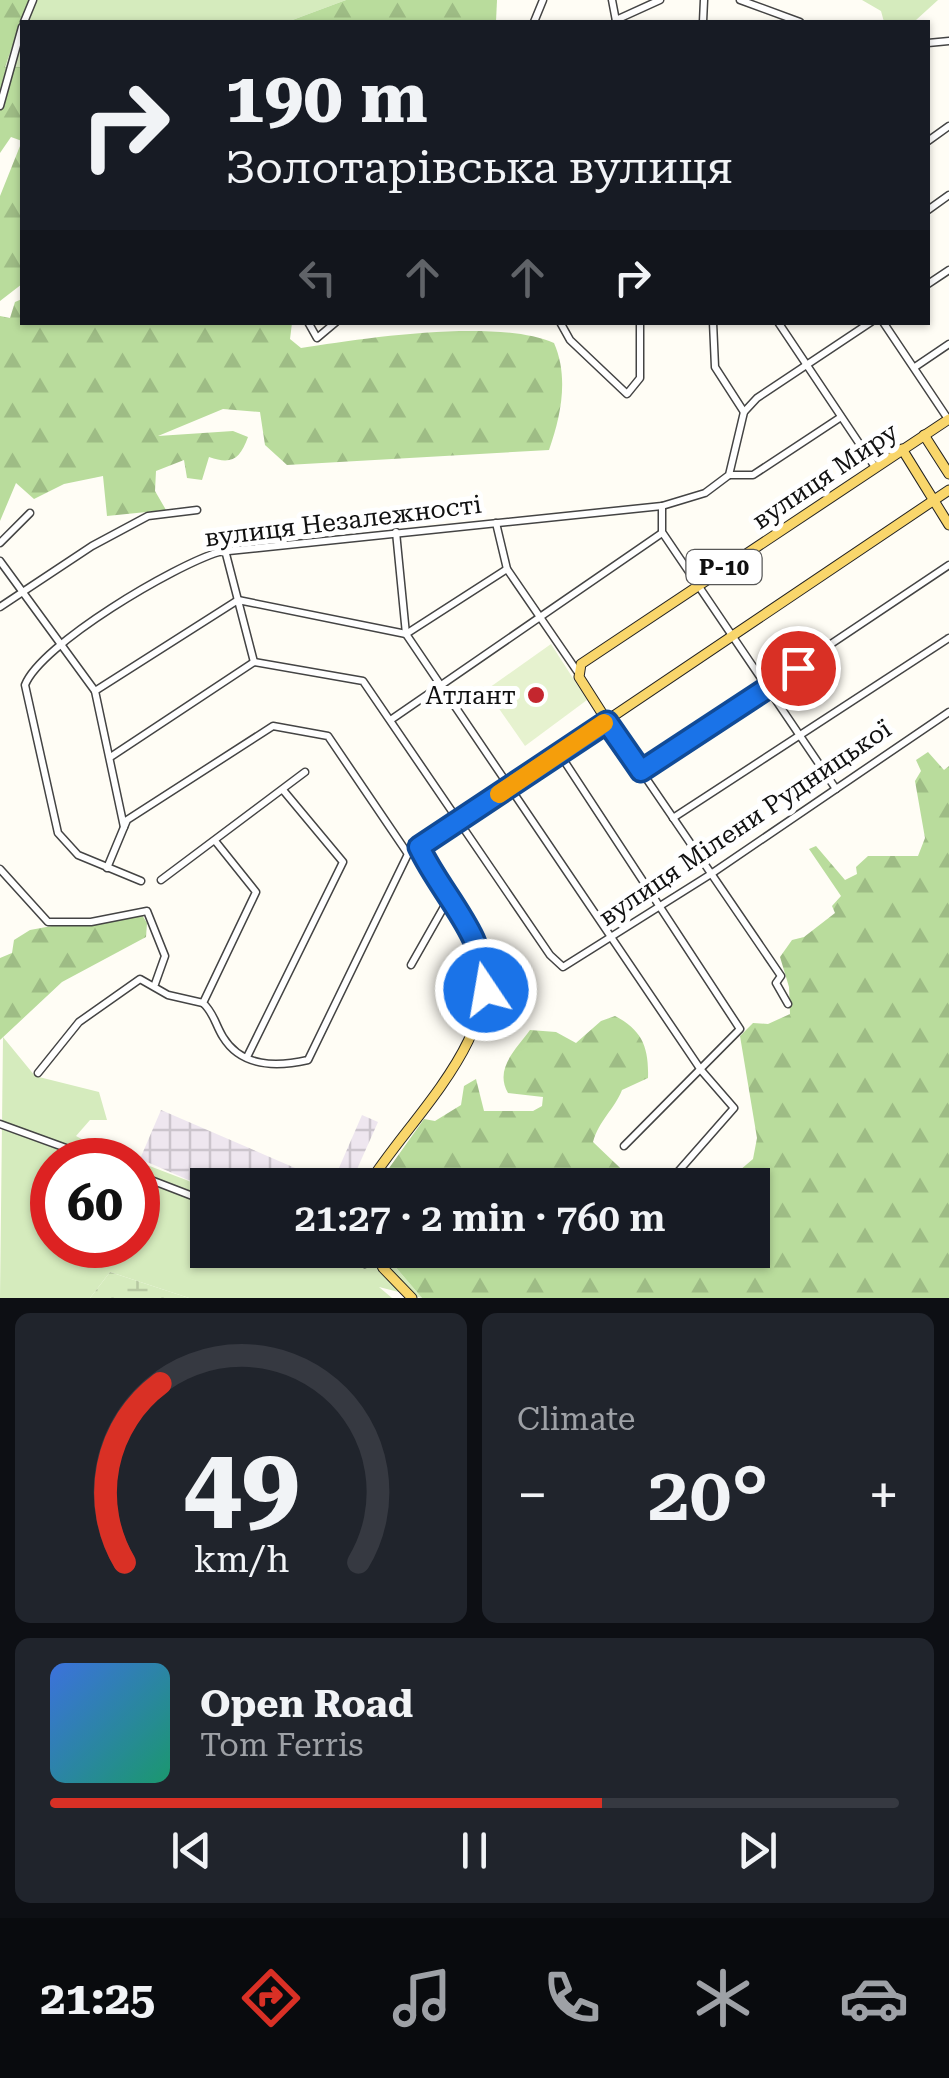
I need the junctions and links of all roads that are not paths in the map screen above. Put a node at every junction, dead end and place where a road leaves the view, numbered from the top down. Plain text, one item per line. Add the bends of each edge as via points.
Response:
1 (660, 0) edge
2 (740, 0) edge
3 (618, 20) edge
4 (795, 20) edge
5 (20, 36) edge
6 (0, 106) edge
7 (310, 325) edge
8 (332, 325) edge
9 (562, 325) edge
10 (640, 325) edge
11 (714, 325) edge
12 (780, 325) edge
13 (867, 325) edge
14 (885, 325) edge
15 (949, 344) edge
16 (807, 366) junction
17 (915, 367) junction
18 (744, 412) junction
19 (842, 417) junction
20 (949, 419) edge
21 (924, 434) junction
22 (902, 449) junction
23 (874, 467) junction
24 (949, 474) edge
25 (729, 475) junction
26 (949, 490) edge
27 (933, 501) junction
28 (662, 506) junction
29 (197, 510) dead end
30 (30, 513) dead end
31 (496, 523) junction
32 (949, 525) edge
33 (396, 532) junction
34 (662, 532) junction
35 (0, 543) edge
36 (226, 554) junction
37 (0, 560) edge
38 (949, 565) edge
39 (507, 569) junction
40 (698, 585) junction
41 (25, 590) junction
42 (238, 600) junction
43 (0, 607) edge
44 (540, 619) junction
45 (406, 634) junction
46 (733, 636) junction
47 (949, 638) edge
48 (62, 642) junction
49 (254, 662) junction
50 (577, 671) junction
51 (442, 685) junction
52 (767, 688) junction
53 (95, 691) junction
54 (949, 712) edge
55 (392, 719) junction
56 (607, 722) junction
57 (799, 736) junction
58 (559, 753) junction
59 (112, 756) junction
60 (641, 771) junction
61 (305, 772) dead end
62 (509, 787) junction
63 (836, 788) junction
64 (284, 790) junction
65 (673, 818) junction
66 (458, 822) junction
67 (124, 827) junction
68 (216, 842) junction
69 (419, 847) junction
70 (408, 854) junction
71 (0, 868) edge
72 (107, 868) junction
73 (711, 874) junction
74 (161, 880) dead end
75 (140, 881) dead end
76 (449, 898) junction
77 (659, 905) junction
78 (610, 937) junction
79 (411, 965) dead end
80 (155, 984) junction
81 (203, 1003) junction
82 (788, 1004) dead end
83 (247, 1057) junction
84 (700, 1070) junction
85 (38, 1073) dead end
86 (0, 1124) edge
87 (38, 1138) edge
88 (624, 1146) dead end
89 (380, 1168) edge
90 (681, 1168) edge
91 (160, 1183) edge
92 (190, 1195) edge
93 (387, 1268) edge
94 (408, 1294) edge

1 - 3 street
2 - 4 street
5 - 6 street
7 - 8 street via 317,338
9 - 10 street via 627,394 640,378
11 - 18 street via 715,367
12 - 16 street
13 - 16 street
14 - 17 street
15 - 17 street
16 - 18 street
16 - 19 street
17 - 20 street
18 - 25 street
19 - 23 street
19 - 25 street, вулиця Незалежності via 753,474
20 - 21 main road, вулиця Миру / Р-10
21 - 22 main road, вулиця Миру / Р-10
21 - 24 main road
22 - 23 main road, вулиця Миру / Р-10
22 - 27 main road
23 - 40 main road, вулиця Миру / Р-10
25 - 28 street, вулиця Незалежності via 705,492
26 - 27 main road, Р-10
27 - 32 main road
27 - 46 main road, Р-10
28 - 31 street, вулиця Незалежності
28 - 34 street
29 - 41 street via 148,516
30 - 35 street
31 - 33 street, вулиця Незалежності
31 - 39 street
33 - 36 street, вулиця Незалежності
33 - 45 street
34 - 40 street
34 - 44 street
36 - 42 street
36 - 48 street, вулиця Незалежності via 190,561
37 - 41 street
38 - 52 street
39 - 44 street
39 - 45 street
40 - 46 street
40 - 50 main road, вулиця Миру / Р-10
41 - 43 street
41 - 48 street
42 - 45 street
42 - 49 street
42 - 53 street
44 - 50 street
44 - 51 street
45 - 51 street
46 - 52 street
46 - 56 main road, Р-10
47 - 57 street
48 - 53 street
48 - 72 street, вулиця Незалежності via 35,667 26,695 58,832 78,855
49 - 55 street via 363,681
49 - 59 street
50 - 56 main road
51 - 55 street
51 - 62 street
52 - 57 street
52 - 60 street
53 - 59 street
54 - 63 street, вулиця Мілени Рудницької
55 - 66 street
56 - 58 main road, Р-10
56 - 60 street
57 - 63 street
57 - 65 street
58 - 62 main road, Р-10
58 - 77 street
59 - 67 street
60 - 65 street
61 - 64 street
62 - 66 main road, Р-10
62 - 78 street
63 - 73 street, вулиця Мілени Рудницької
64 - 68 street
64 - 83 street via 343,862
65 - 73 street
66 - 69 main road, Р-10
66 - 78 street, вулиця Мілени Рудницької via 563,967
67 - 70 street via 186,778 273,726 328,736
67 - 72 street
68 - 74 street
68 - 81 street via 256,892
69 - 70 street
69 - 76 main road
70 - 83 street via 308,1060 277,1067
71 - 80 street via 48,922 147,911 165,956
72 - 75 street, вулиця Незалежності
73 - 77 street, вулиця Мілени Рудницької
73 - 82 street via 780,976 776,983
76 - 79 street
76 - 89 main road via 482,958 482,1013
77 - 78 street, вулиця Мілени Рудницької
77 - 84 street via 740,1029
78 - 84 street
80 - 81 street via 168,995
80 - 85 street via 140,979 93,1012
81 - 83 street via 224,1039
84 - 88 street
84 - 90 street via 734,1108
86 - 87 street
91 - 92 street
93 - 94 main road

